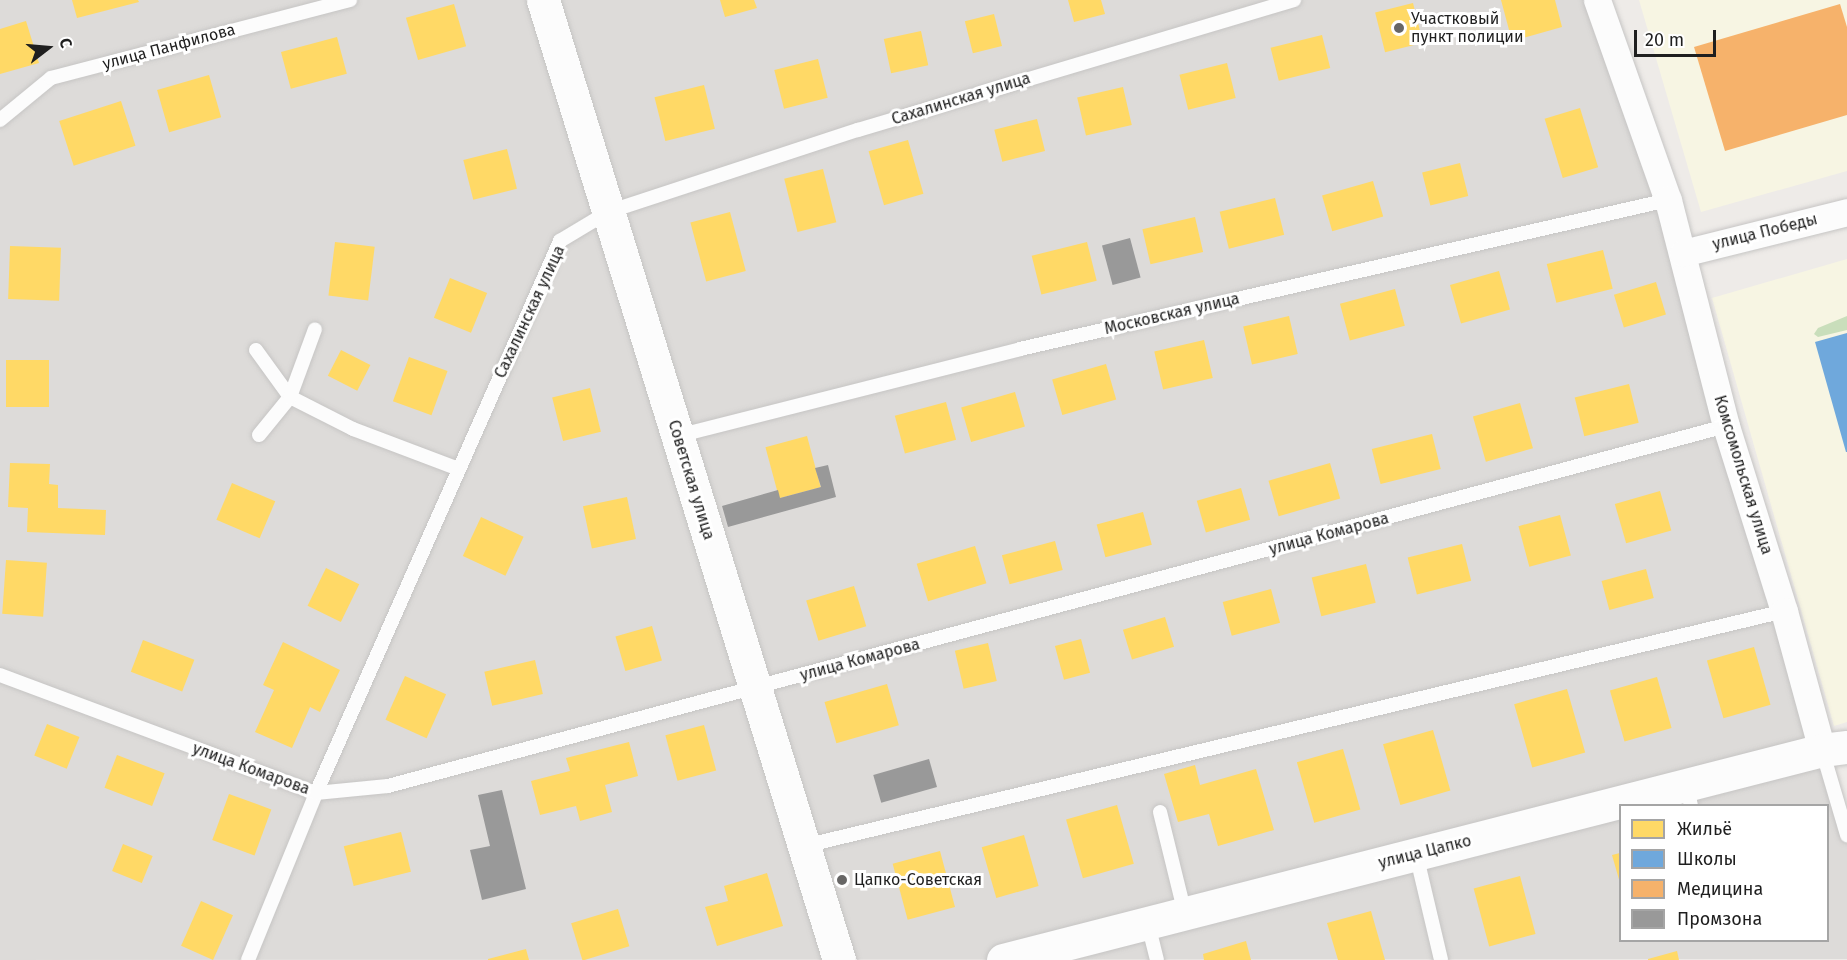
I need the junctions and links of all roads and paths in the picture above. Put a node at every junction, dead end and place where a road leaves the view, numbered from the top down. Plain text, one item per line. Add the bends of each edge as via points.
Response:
1 (350, 0) edge
2 (543, 0) edge
3 (1294, 0) edge
4 (1597, 0) edge
5 (0, 120) edge
6 (1668, 200) junction
7 (608, 212) junction
8 (1847, 212) edge
9 (1683, 253) junction
10 (315, 329) dead end
11 (256, 350) dead end
12 (290, 397) junction
13 (1726, 426) junction
14 (259, 435) dead end
15 (677, 436) junction
16 (459, 469) junction
17 (1784, 611) junction
18 (0, 675) edge
19 (756, 688) junction
20 (1834, 748) edge
21 (316, 793) junction
22 (1689, 795) edge
23 (1647, 804) edge
24 (1619, 810) edge
25 (1160, 812) dead end
26 (1847, 835) edge
27 (804, 846) junction
28 (1416, 854) junction
29 (1185, 914) junction
30 (1148, 924) junction
31 (248, 960) edge
32 (839, 960) edge
33 (1003, 960) edge
34 (1157, 960) edge
35 (1441, 960) edge

1 - 5 lane, улица Панфилова via 51,78
2 - 7 street, Советская улица
3 - 7 lane, Сахалинская улица via 858,130
4 - 6 street, Комсомольская улица
6 - 9 street, Комсомольская улица
6 - 15 lane, Московская улица via 1020,349
7 - 15 street, Советская улица
7 - 16 lane, Сахалинская улица via 560,242
8 - 9 street, улица Победы
9 - 13 street, Комсомольская улица
10 - 12 lane
11 - 12 lane
12 - 14 lane
12 - 16 lane via 353,429
13 - 17 street, Комсомольская улица
13 - 19 lane, улица Комарова
15 - 19 street, Советская улица
16 - 21 lane, Сахалинская улица
17 - 20 street, Комсомольская улица
17 - 27 lane
18 - 21 lane, улица Комарова
19 - 21 lane, улица Комарова via 388,786
19 - 27 street, Советская улица
20 - 22 street, улица Цапко
20 - 26 lane
21 - 31 lane, Сахалинская улица
22 - 23 street, улица Цапко
24 - 28 street, улица Цапко
25 - 29 lane
27 - 32 street, Советская улица
28 - 29 street, улица Цапко
28 - 35 lane
29 - 30 street, улица Цапко
30 - 33 street, улица Цапко
30 - 34 lane

